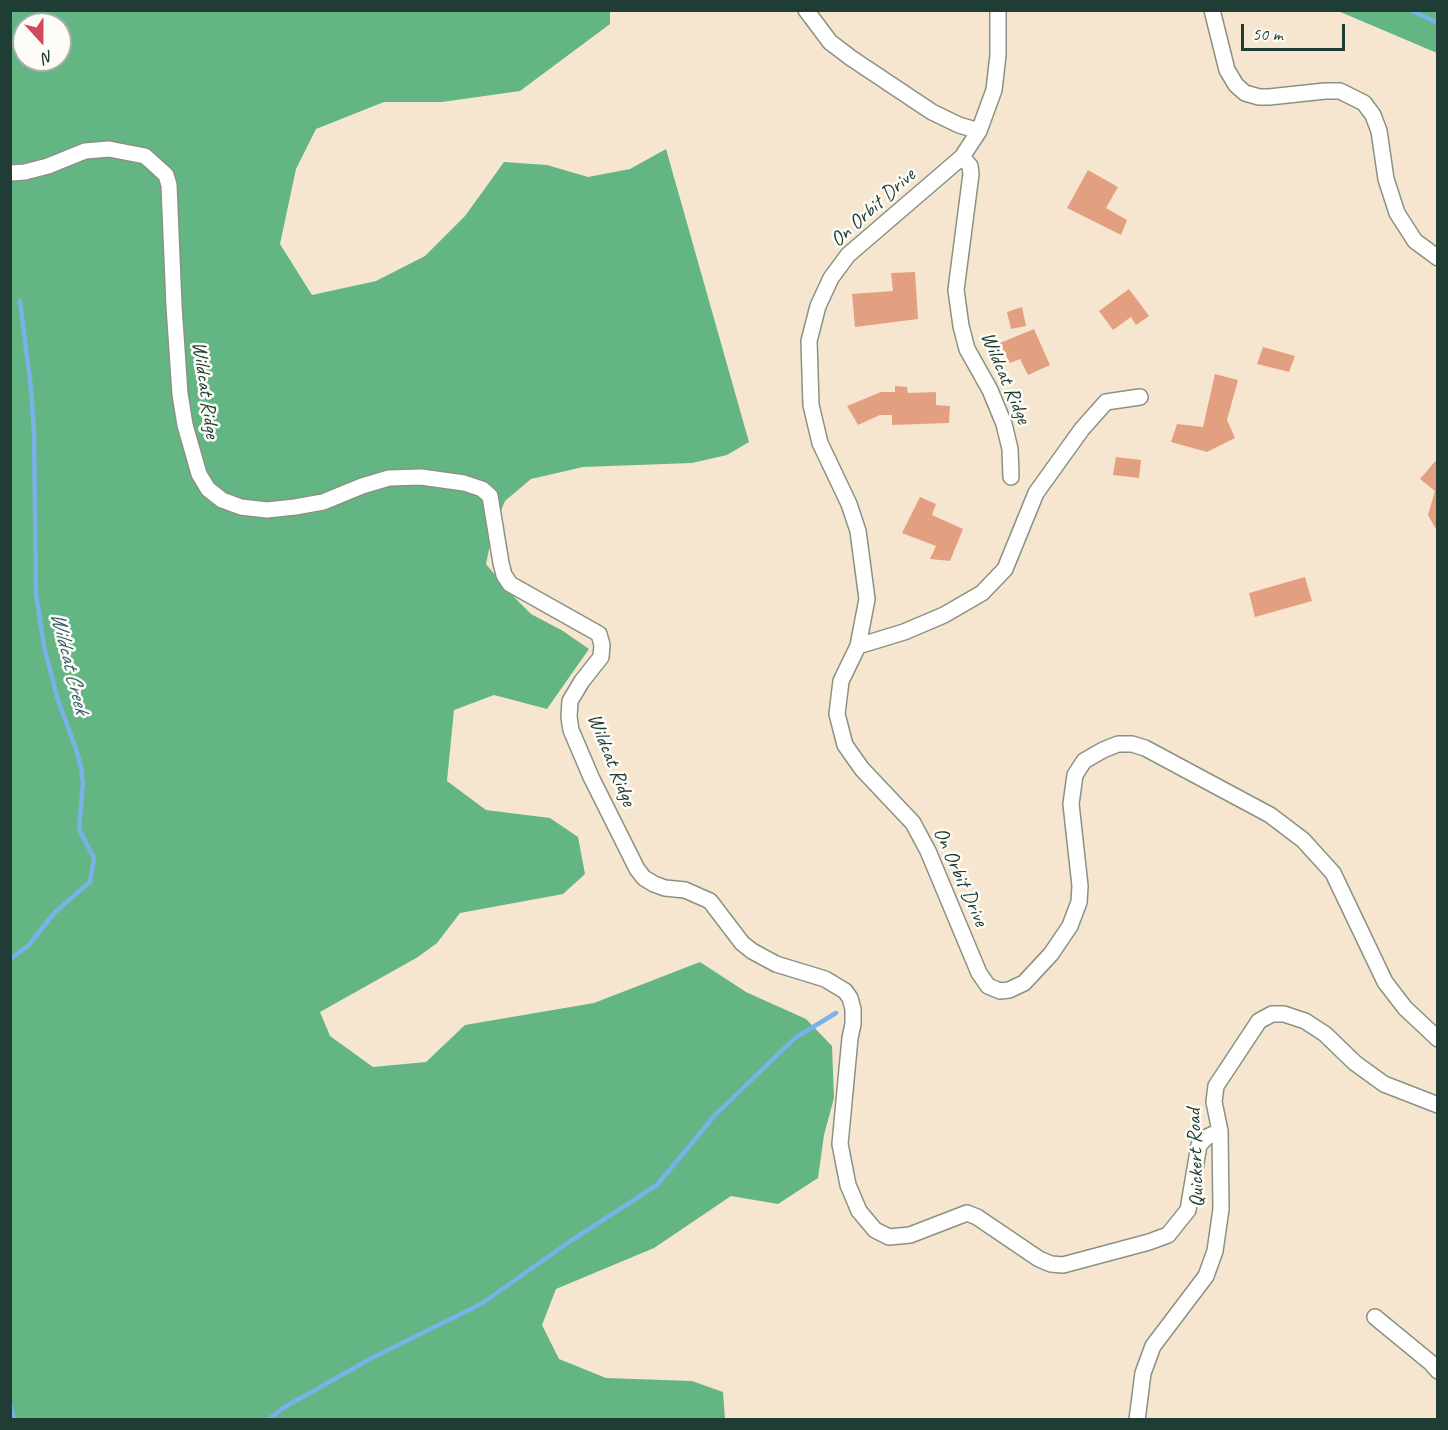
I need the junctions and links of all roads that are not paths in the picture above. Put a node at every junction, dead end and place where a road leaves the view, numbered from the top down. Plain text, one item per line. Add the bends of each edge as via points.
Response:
1 (807, 10) edge
2 (998, 10) edge
3 (1212, 10) edge
4 (979, 130) junction
5 (962, 157) junction
6 (10, 172) edge
7 (1437, 258) edge
8 (1140, 397) dead end
9 (1011, 477) dead end
10 (858, 646) junction
11 (1437, 1039) edge
12 (1437, 1105) edge
13 (1220, 1131) junction
14 (1375, 1317) dead end
15 (1437, 1371) edge
16 (1137, 1419) edge

1 - 4 street via 830,42 851,58 932,112
2 - 4 street, On Orbit Drive via 994,90
3 - 7 street via 1227,70 1245,93 1269,97 1340,91 1364,103 1377,124 1386,179 1397,213 1415,241
4 - 5 street, On Orbit Drive
5 - 9 street, Wildcat Ridge via 971,174 956,290 961,326 967,349 1004,424
5 - 10 street, On Orbit Drive via 848,255 818,306 809,341 812,405 820,443 858,531 867,599
6 - 13 street, Wildcat Ridge via 48,166 85,151 109,149 145,156 166,175 183,415 199,474 208,489 222,500 241,507 285,508 323,502 389,478 421,477 464,483 490,496 501,563 510,584 599,634 601,657 570,701 571,730 637,869 654,884 685,890 710,901 752,951 776,964 825,979 850,998 853,1024 840,1144 848,1185 859,1211 875,1230 889,1237 910,1235 967,1214 1039,1259 1063,1265 1149,1242 1168,1235 1188,1210 1199,1145
8 - 10 street via 1106,402 1082,429 1036,493 1005,568 982,593 944,615
10 - 11 street, On Orbit Drive via 841,681 837,714 845,745 913,823 988,986 1000,991 1024,983 1070,926 1080,886 1071,804 1075,775 1084,761 1103,750 1132,744 1270,815 1303,840 1333,873 1385,982
12 - 13 street, Quickert Road via 1384,1084 1305,1021 1272,1014 1259,1021 1216,1086 1214,1102
13 - 16 street, Quickert Road via 1221,1209 1215,1251 1206,1276 1153,1346 1143,1373
14 - 15 street

